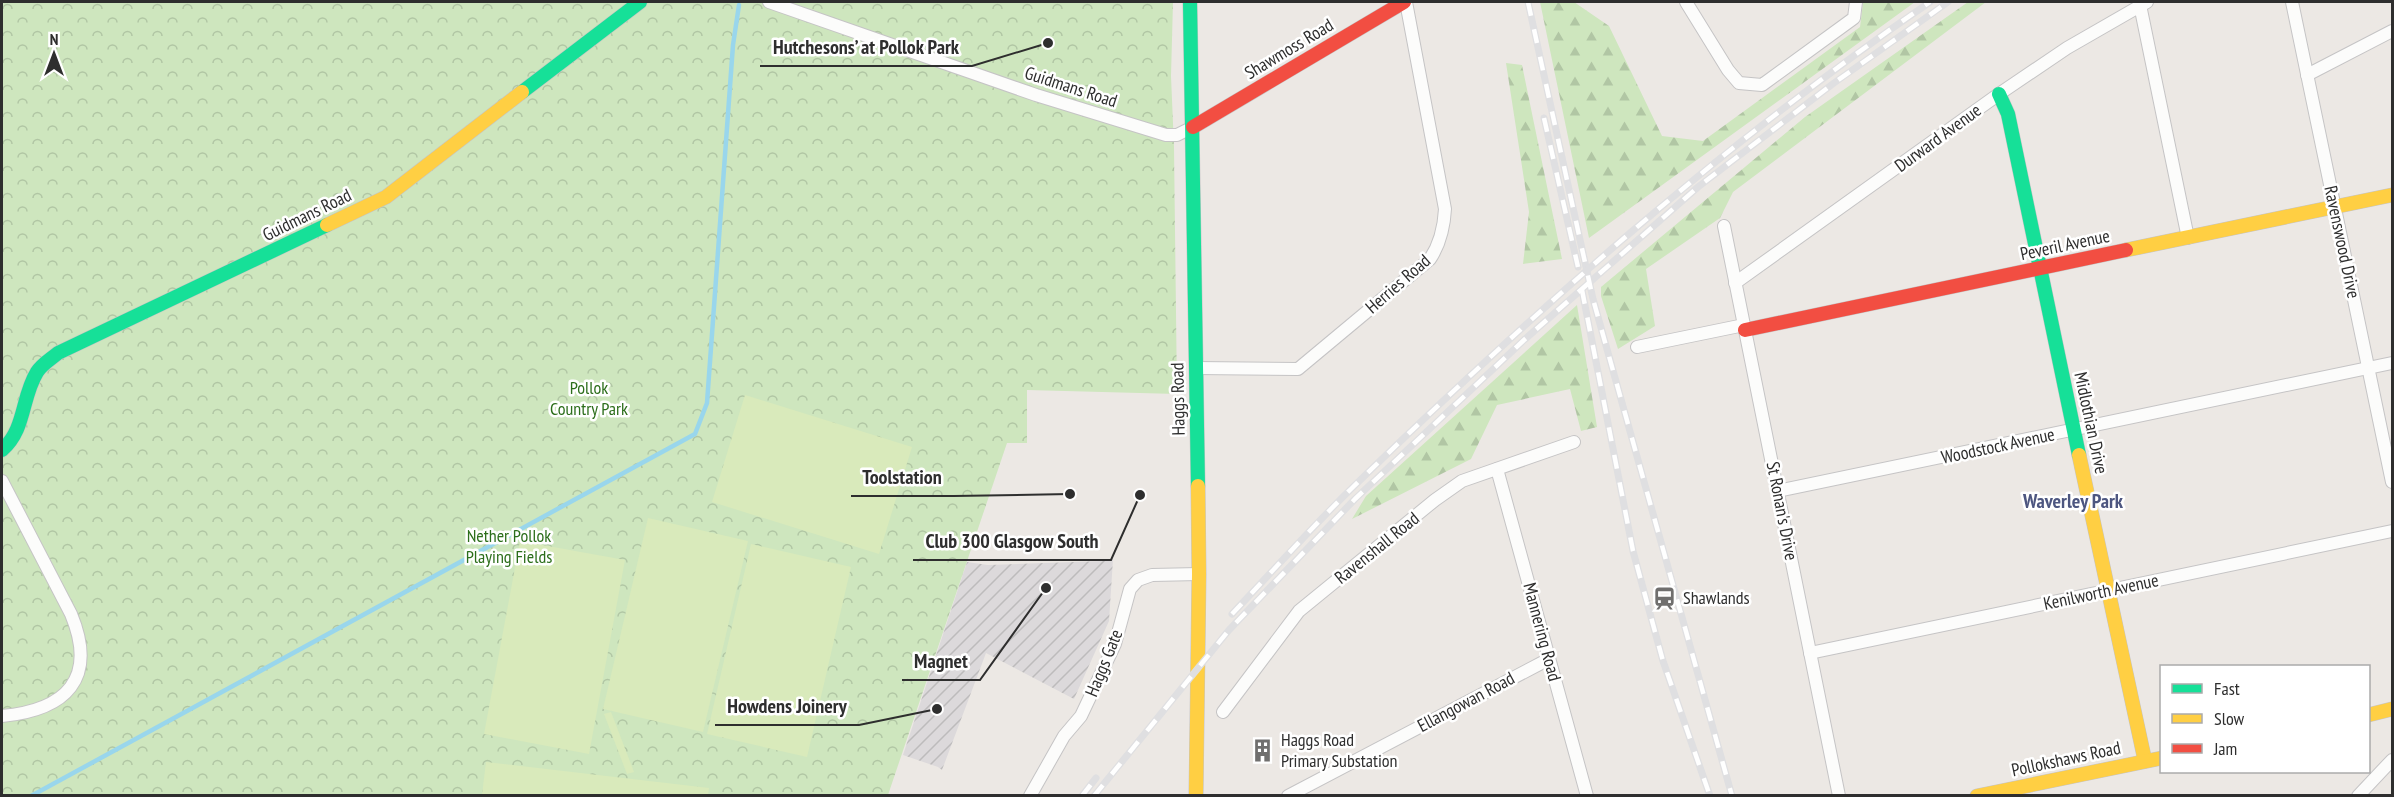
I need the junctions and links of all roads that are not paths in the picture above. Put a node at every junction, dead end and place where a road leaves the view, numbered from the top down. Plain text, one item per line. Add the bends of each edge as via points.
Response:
1 (640, 2) edge
2 (769, 2) edge
3 (1190, 2) edge
4 (1405, 2) edge
5 (1686, 2) edge
6 (1856, 2) edge
7 (2292, 2) edge
8 (2143, 3) edge
9 (2392, 31) edge
10 (2307, 75) junction
11 (1999, 94) junction
12 (1193, 127) junction
13 (2392, 195) edge
14 (2335, 206) junction
15 (1724, 226) dead end
16 (2188, 238) junction
17 (2039, 269) junction
18 (1735, 283) junction
19 (1744, 328) junction
20 (1637, 347) dead end
21 (2392, 363) edge
22 (1196, 368) junction
23 (2369, 368) junction
24 (2074, 430) junction
25 (1574, 442) dead end
26 (2, 450) edge
27 (1497, 469) junction
28 (2, 481) edge
29 (2392, 482) edge
30 (1779, 491) junction
31 (2392, 531) edge
32 (1199, 574) junction
33 (2107, 591) junction
34 (1810, 653) junction
35 (1549, 659) junction
36 (2392, 710) edge
37 (1223, 711) dead end
38 (2370, 715) edge
39 (2, 716) edge
40 (2160, 758) edge
41 (2392, 760) edge
42 (2145, 761) junction
43 (1030, 795) edge
44 (1196, 795) edge
45 (1288, 795) edge
46 (1587, 795) edge
47 (1839, 795) edge
48 (1977, 795) edge
49 (2358, 795) edge

1 - 26 street, Guidmans Road via 386,197 58,353 35,374 15,435
2 - 12 street, Guidmans Road via 1036,95 1166,135 1177,135
3 - 12 street, Haggs Road
4 - 12 street, Shawmoss Road
4 - 22 street, Herries Road via 1445,209 1440,239 1430,259 1298,369
5 - 6 street via 1739,83 1762,86 1854,18
7 - 10 street, Ravenswood Drive
8 - 11 street, Durward Avenue
8 - 16 street
9 - 10 street
10 - 14 street, Ravenswood Drive
11 - 17 street, Midlothian Drive via 2008,114
11 - 18 street, Durward Avenue
12 - 22 street, Haggs Road
13 - 14 street, Peveril Avenue
14 - 16 street, Peveril Avenue
14 - 23 street, Ravenswood Drive
15 - 18 street, St Ronan's Drive
16 - 17 street, Peveril Avenue
17 - 19 street, Peveril Avenue
17 - 24 street, Midlothian Drive
18 - 19 street, St Ronan's Drive
19 - 20 street, Peveril Avenue
19 - 30 street, St Ronan's Drive
21 - 23 street, Woodstock Avenue
22 - 32 street, Haggs Road
23 - 24 street, Woodstock Avenue
23 - 29 street, Ravenswood Drive
24 - 30 street, Woodstock Avenue
24 - 33 street, Midlothian Drive
25 - 27 street, Ravenshall Road
27 - 35 street, Mannering Road
27 - 37 street, Ravenshall Road via 1462,481 1435,500 1299,611
28 - 39 street via 71,614 81,657 76,678 59,700 23,714
30 - 34 street, St Ronan's Drive
31 - 33 street, Kenilworth Avenue
32 - 43 street, Haggs Gate via 1152,574 1130,589 1115,644 1081,716 1064,736
32 - 44 street, Haggs Road
33 - 34 street, Kenilworth Avenue
33 - 42 street, Midlothian Drive
34 - 47 street, St Ronan's Drive
35 - 45 street, Ellangowan Road
35 - 46 street, Mannering Road
36 - 38 street
40 - 42 street, Pollokshaws Road
41 - 49 street
42 - 48 street, Pollokshaws Road

